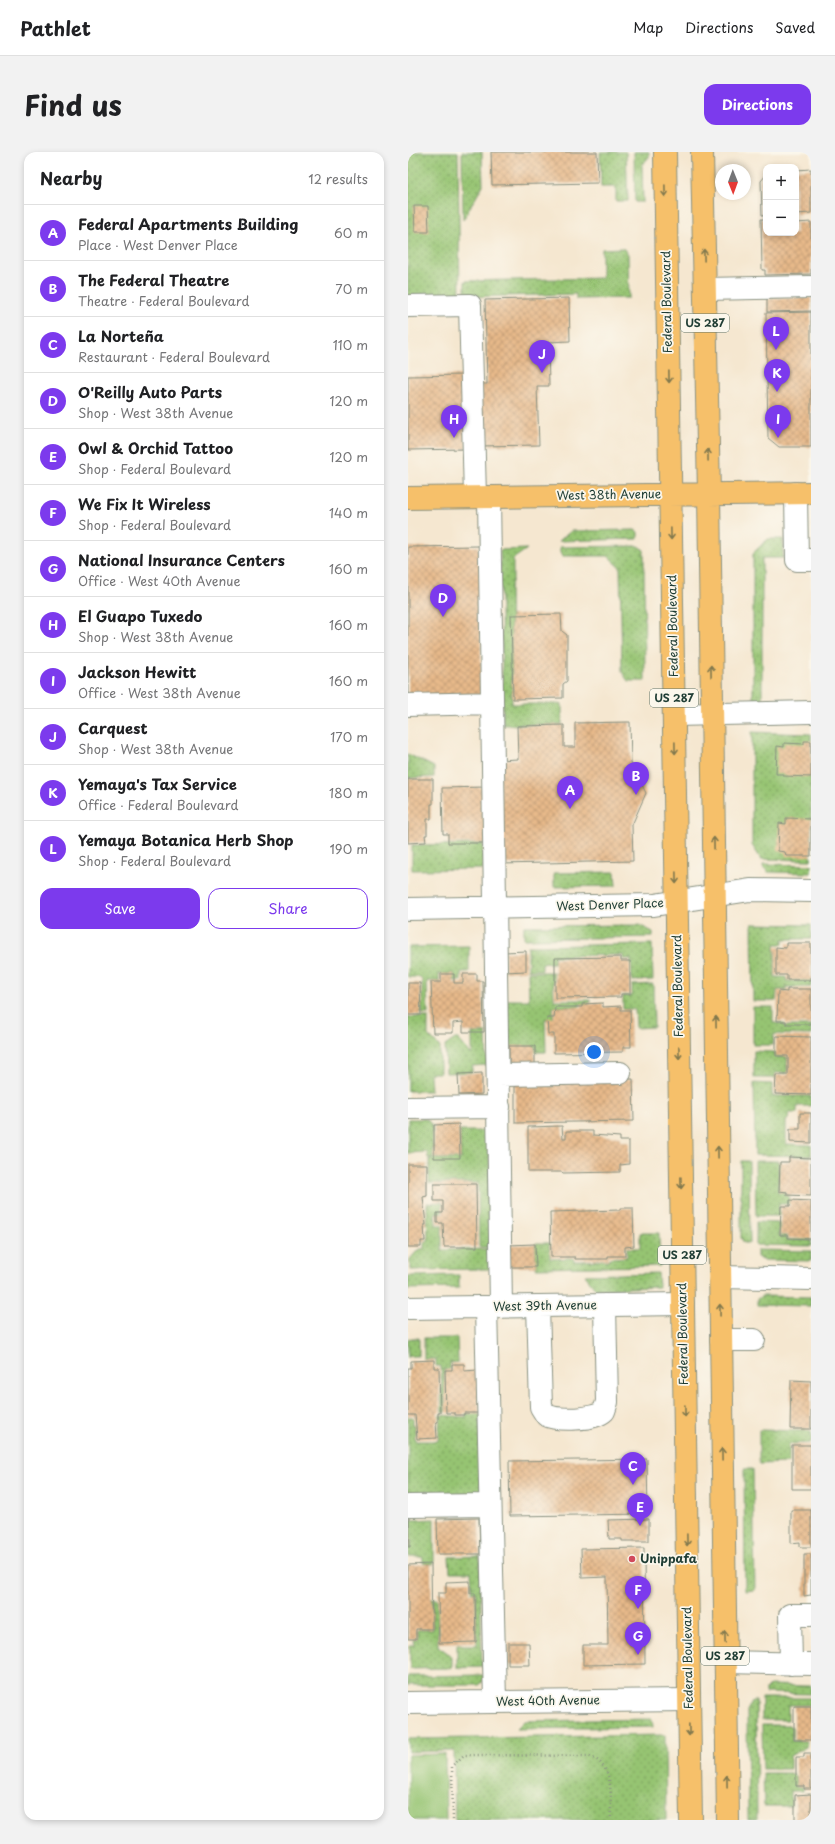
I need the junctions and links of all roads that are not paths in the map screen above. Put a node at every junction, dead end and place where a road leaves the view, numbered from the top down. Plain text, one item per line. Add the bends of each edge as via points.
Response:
1 (665, 152) edge
2 (702, 152) edge
3 (811, 287) edge
4 (705, 289) junction
5 (408, 306) edge
6 (803, 493) edge
7 (709, 494) junction
8 (670, 495) junction
9 (482, 497) junction
10 (408, 498) edge
11 (804, 560) edge
12 (492, 703) junction
13 (408, 705) edge
14 (674, 707) junction
15 (712, 707) junction
16 (805, 712) edge
17 (811, 891) edge
18 (715, 896) junction
19 (677, 902) junction
20 (496, 908) junction
21 (408, 909) edge
22 (620, 1073) dead end
23 (498, 1075) junction
24 (499, 1107) junction
25 (408, 1108) edge
26 (720, 1277) junction
27 (811, 1279) edge
28 (683, 1304) junction
29 (605, 1305) junction
30 (538, 1306) junction
31 (494, 1307) junction
32 (408, 1308) edge
33 (721, 1340) junction
34 (754, 1340) dead end
35 (490, 1505) junction
36 (408, 1506) edge
37 (811, 1615) edge
38 (726, 1662) junction
39 (801, 1664) edge
40 (689, 1700) junction
41 (495, 1702) junction
42 (408, 1703) edge
43 (691, 1820) edge
44 (728, 1820) edge

1 -> 8 main road, Federal Boulevard / US 287
4 -> 2 main road, US 287
3 - 4 street
7 -> 4 main road, US 287
5 - 9 street via 470,305
6 - 7 main road, West 38th Avenue
6 - 11 street
7 - 8 main road, West 38th Avenue
15 -> 7 main road, US 287
8 - 9 main road, West 38th Avenue
8 -> 14 main road, Federal Boulevard / US 287
9 - 10 main road, West 38th Avenue
9 - 12 street
12 - 13 street
12 - 20 street
14 - 15 street
14 -> 19 main road, Federal Boulevard / US 287
15 - 16 street
18 -> 15 main road, US 287
17 - 18 street, West Denver Place via 750,890
18 - 19 street, West Denver Place
26 -> 18 main road, US 287
19 - 20 street, West Denver Place via 654,905
19 -> 28 main road, Federal Boulevard / US 287
20 - 21 street, West Denver Place
20 - 23 street
22 - 23 street
23 - 24 street
24 - 25 street
24 - 31 street
26 - 27 street
33 -> 26 main road, US 287
28 - 29 street, West 39th Avenue
28 -> 40 main road, Federal Boulevard / US 287
29 - 30 street, West 39th Avenue
29 - 30 street via 604,1411 592,1417 555,1418 546,1415 541,1407
30 - 31 street, West 39th Avenue
31 - 32 street, West 39th Avenue
31 - 35 street
33 - 34 street
38 -> 33 main road, US 287
35 - 36 street
35 - 41 street
37 - 39 street via 790,1615
38 - 39 street
44 -> 38 main road, US 287
40 - 41 street, West 40th Avenue
40 -> 43 main road, Federal Boulevard / US 287
41 - 42 street, West 40th Avenue

